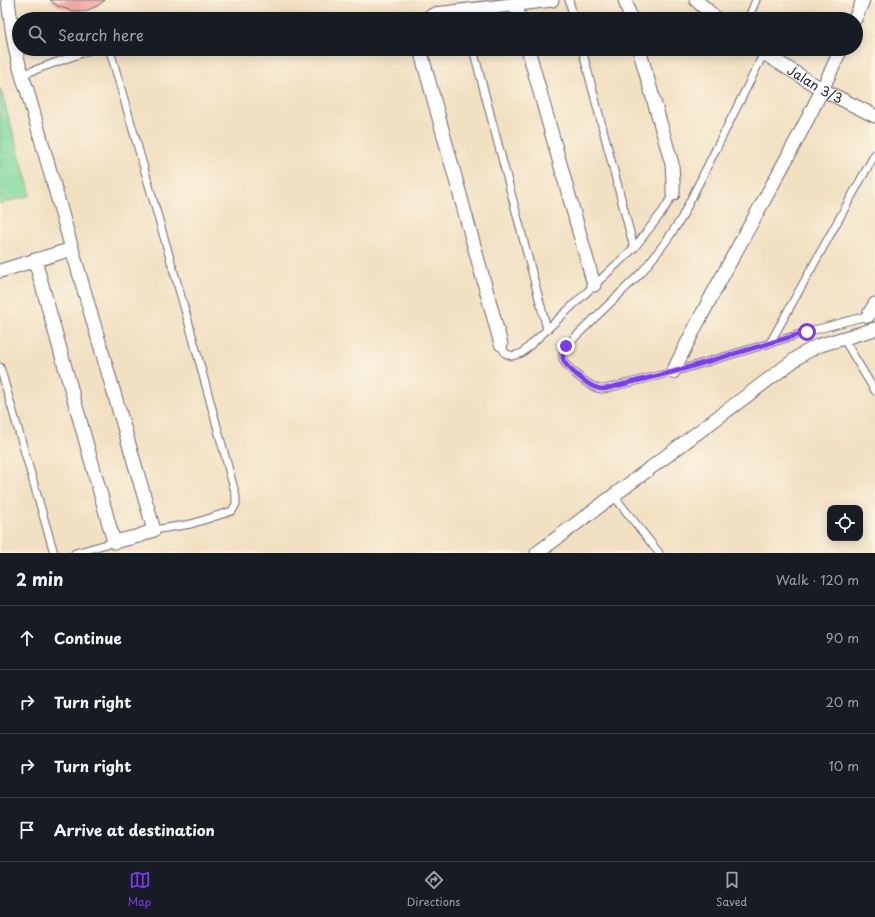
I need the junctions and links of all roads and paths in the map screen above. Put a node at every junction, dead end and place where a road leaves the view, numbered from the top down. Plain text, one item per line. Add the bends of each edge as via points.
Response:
1 (8, 0) edge
2 (552, 0) edge
3 (569, 0) edge
4 (625, 0) edge
5 (696, 0) edge
6 (756, 0) edge
7 (863, 0) edge
8 (516, 4) junction
9 (478, 12) edge
10 (518, 12) edge
11 (572, 12) edge
12 (629, 12) edge
13 (709, 12) edge
14 (751, 12) edge
15 (858, 12) edge
16 (12, 37) edge
17 (16, 56) edge
18 (74, 56) edge
19 (112, 56) edge
20 (422, 56) edge
21 (475, 56) edge
22 (530, 56) edge
23 (584, 56) edge
24 (641, 56) edge
25 (758, 56) edge
26 (768, 56) edge
27 (838, 56) edge
28 (21, 75) junction
29 (823, 90) junction
30 (875, 116) edge
31 (875, 154) edge
32 (673, 194) joint
33 (634, 248) junction
34 (72, 249) junction
35 (35, 260) junction
36 (0, 271) edge
37 (594, 285) junction
38 (875, 304) edge
39 (872, 315) edge
40 (547, 329) junction
41 (875, 329) edge
42 (843, 338) junction
43 (770, 343) junction
44 (501, 344) joint
45 (0, 367) edge
46 (673, 372) junction
47 (873, 383) edge
48 (875, 390) edge
49 (614, 496) junction
50 (154, 530) junction
51 (114, 542) junction
52 (54, 553) edge
53 (75, 553) edge
54 (537, 553) edge
55 (659, 553) edge

1 - 16 street
2 - 8 street
3 - 11 lane
4 - 12 street
5 - 13 street
6 - 14 lane
7 - 15 street
8 - 9 street
8 - 10 street
17 - 28 street
18 - 28 lane
19 - 50 lane via 236,496 236,504 232,511 191,524
20 - 44 street
21 - 40 lane
22 - 37 street
23 - 33 lane
24 - 32 street via 672,164
25 - 46 lane via 681,219 642,272 566,346 563,352 566,365 596,388 604,389
26 - 29 street, Jalan 3/3
27 - 29 street
28 - 34 street
29 - 30 street, Jalan 3/3
29 - 46 street via 695,325
31 - 43 lane
32 - 33 lane
33 - 37 lane
34 - 35 street
34 - 50 street
35 - 36 street
35 - 51 street
37 - 40 lane
38 - 39 street
39 - 43 lane
40 - 44 lane via 522,353 512,356 505,353
41 - 42 street
42 - 47 lane
42 - 49 street via 817,346 801,355
43 - 46 lane
45 - 52 lane
47 - 48 lane
49 - 54 street
49 - 55 lane
50 - 51 street
51 - 53 lane

